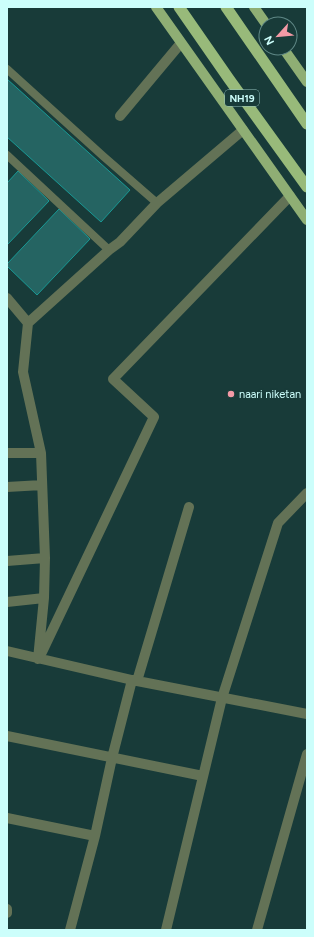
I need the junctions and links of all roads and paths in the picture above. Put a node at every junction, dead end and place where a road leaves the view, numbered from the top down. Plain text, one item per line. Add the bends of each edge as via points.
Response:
1 (156, 7) edge
2 (179, 7) edge
3 (226, 7) edge
4 (254, 7) edge
5 (260, 16) edge
6 (181, 43) junction
7 (289, 56) edge
8 (7, 69) edge
9 (307, 82) edge
10 (120, 116) dead end
11 (307, 124) edge
12 (243, 130) junction
13 (7, 156) edge
14 (307, 187) edge
15 (290, 196) junction
16 (158, 204) junction
17 (307, 220) edge
18 (109, 250) junction
19 (7, 298) edge
20 (28, 323) junction
21 (41, 453) junction
22 (7, 454) edge
23 (42, 485) junction
24 (7, 487) edge
25 (307, 493) edge
26 (189, 507) dead end
27 (45, 558) junction
28 (7, 561) edge
29 (44, 598) junction
30 (7, 602) edge
31 (7, 652) edge
32 (38, 659) junction
33 (134, 681) junction
34 (222, 698) junction
35 (307, 714) edge
36 (7, 736) edge
37 (307, 754) edge
38 (112, 758) junction
39 (203, 776) junction
40 (7, 818) edge
41 (95, 836) junction
42 (7, 909) edge
43 (7, 913) edge
44 (70, 930) edge
45 (166, 930) edge
46 (257, 930) edge

1 - 6 main road
2 - 14 highway, NH19
3 - 11 highway
4 - 5 main road
6 - 10 street
6 - 12 main road
7 - 9 main road
8 - 16 lane
12 - 15 main road
12 - 16 street
13 - 18 lane
15 - 17 main road
15 - 32 street via 113,379 154,417
16 - 18 street
18 - 20 street
19 - 20 street
20 - 21 street via 23,372
21 - 22 street
21 - 23 street
23 - 24 street
23 - 27 street
25 - 34 street via 278,523
26 - 33 street
27 - 28 street
27 - 29 street
29 - 30 street
29 - 32 street
31 - 32 street
32 - 33 street
33 - 34 street
33 - 38 street
34 - 35 street
34 - 39 street
36 - 38 street
37 - 46 street
38 - 39 street
38 - 41 street
39 - 45 street
40 - 41 street
41 - 44 street
42 - 43 street

